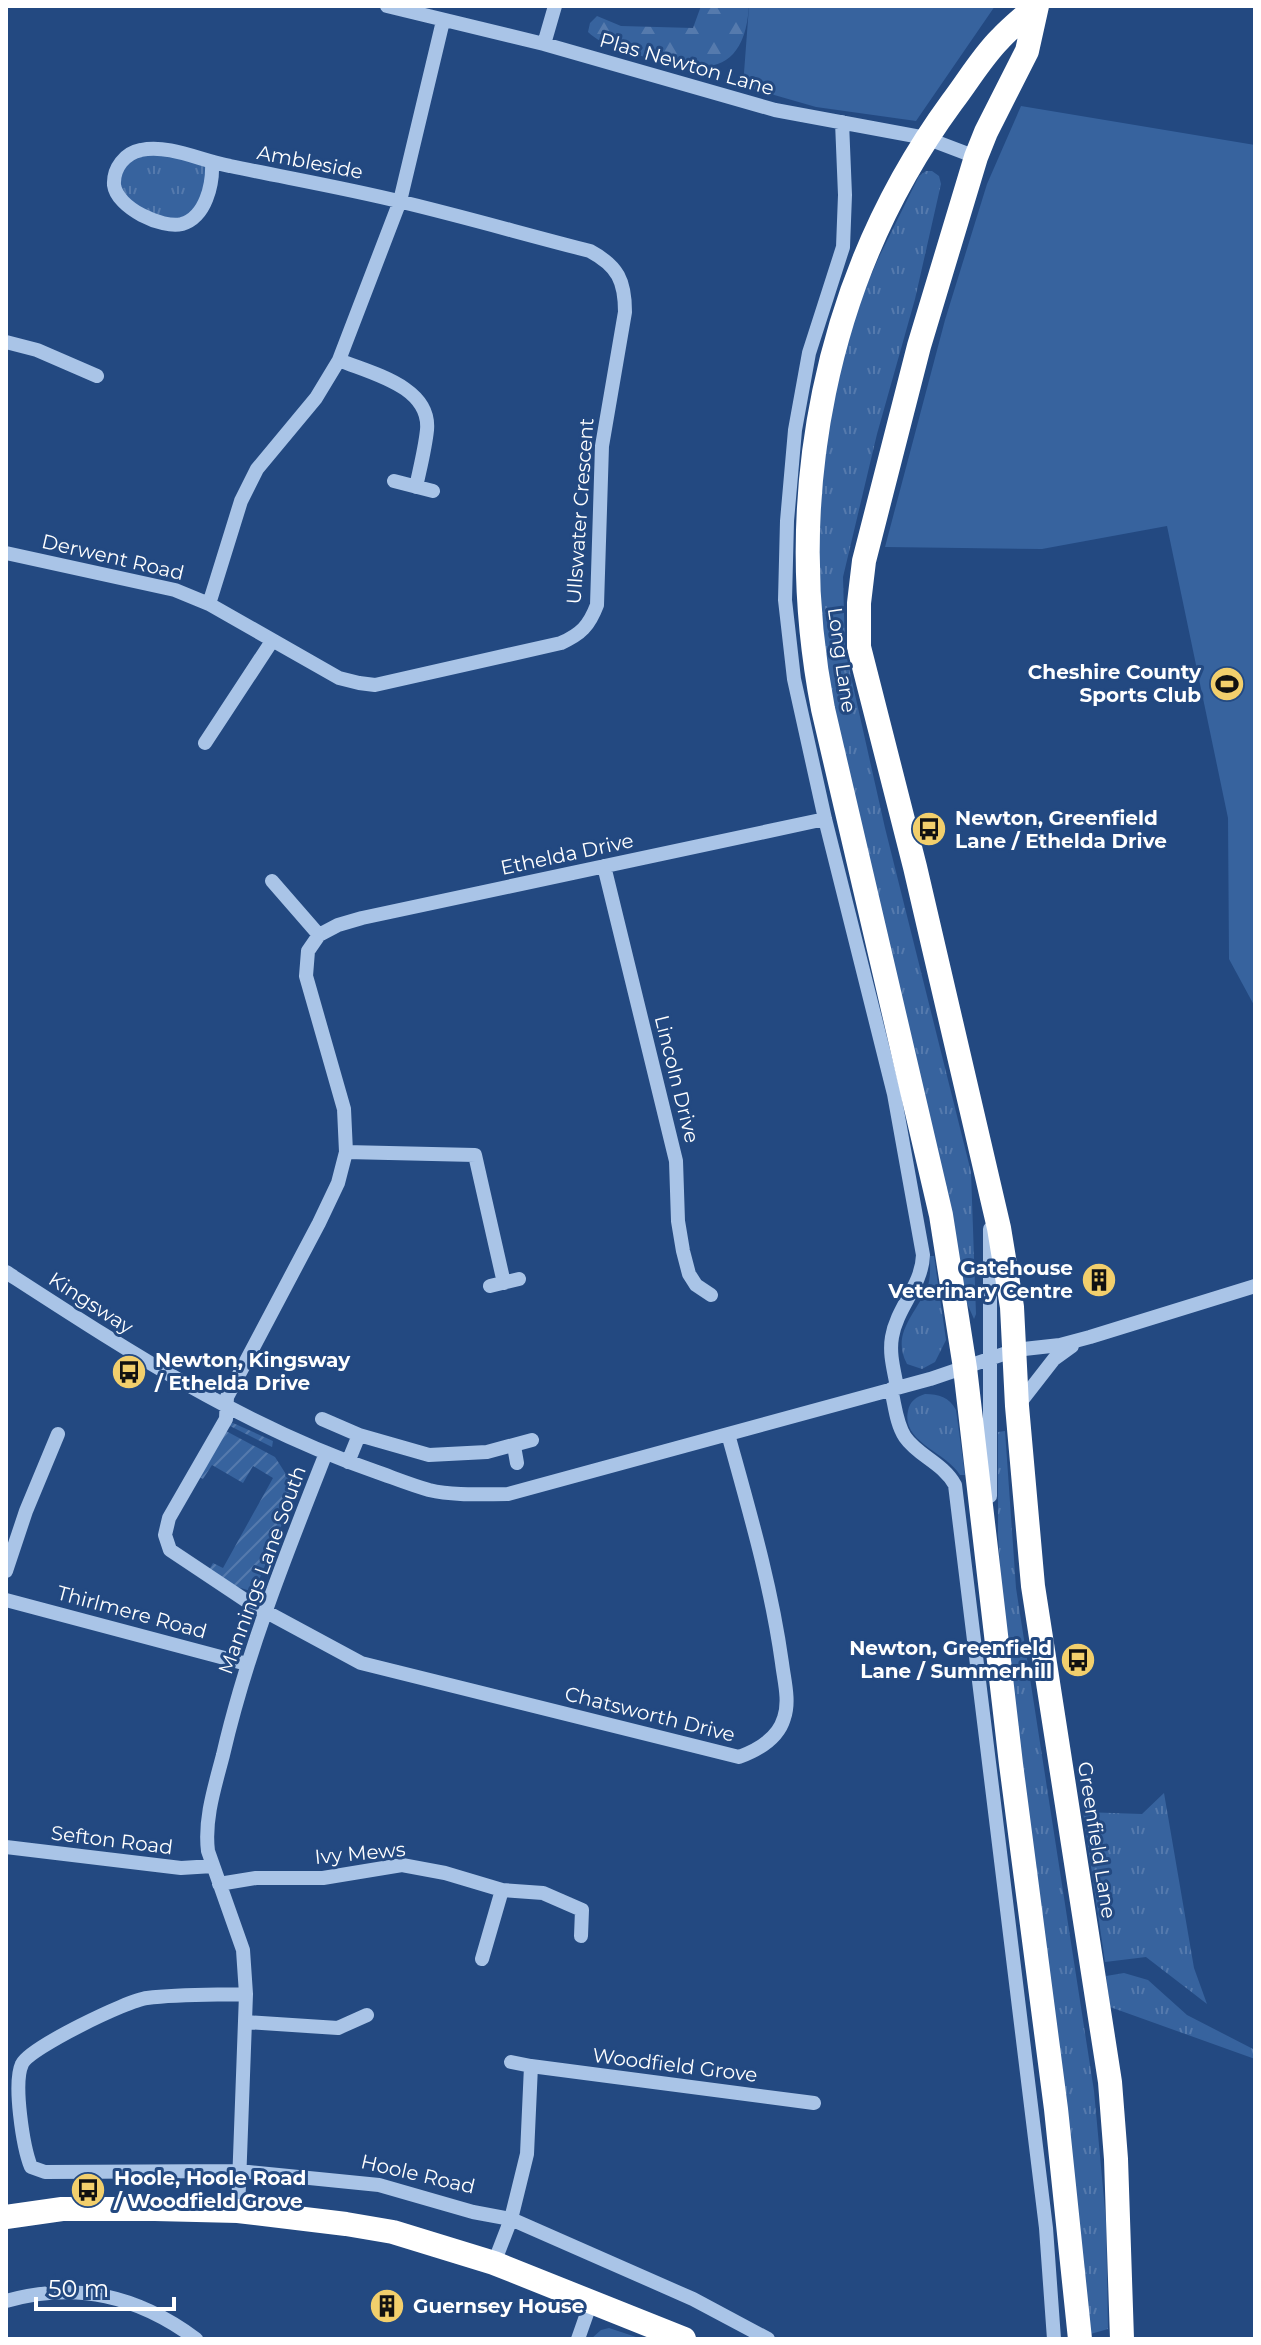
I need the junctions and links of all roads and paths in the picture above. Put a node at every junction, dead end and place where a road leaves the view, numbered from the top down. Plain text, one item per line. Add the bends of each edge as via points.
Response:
1 (387, 6) edge
2 (555, 6) edge
3 (1036, 6) edge
4 (443, 21) junction
5 (544, 44) junction
6 (842, 122) junction
7 (926, 138) junction
8 (976, 157) junction
9 (212, 163) junction
10 (400, 201) junction
11 (6, 342) edge
12 (339, 360) junction
13 (97, 376) dead end
14 (394, 481) dead end
15 (416, 487) junction
16 (433, 491) dead end
17 (6, 553) edge
18 (209, 604) junction
19 (272, 641) junction
20 (205, 743) dead end
21 (825, 819) junction
22 (604, 866) junction
23 (272, 881) dead end
24 (319, 935) junction
25 (346, 1152) junction
26 (989, 1182) junction
27 (6, 1272) edge
28 (504, 1283) dead end
29 (1255, 1286) edge
30 (711, 1295) dead end
31 (1090, 1337) junction
32 (1015, 1350) junction
33 (988, 1358) junction
34 (965, 1368) junction
35 (894, 1388) junction
36 (1017, 1406) junction
37 (228, 1408) junction
38 (322, 1419) dead end
39 (58, 1434) dead end
40 (728, 1434) junction
41 (359, 1435) junction
42 (532, 1440) dead end
43 (514, 1446) junction
44 (326, 1453) junction
45 (348, 1462) junction
46 (517, 1463) dead end
47 (6, 1571) edge
48 (989, 1576) junction
49 (6, 1600) edge
50 (265, 1612) junction
51 (247, 1664) junction
52 (6, 1847) edge
53 (213, 1866) junction
54 (219, 1884) junction
55 (502, 1890) junction
56 (581, 1936) dead end
57 (482, 1959) dead end
58 (246, 1994) junction
59 (367, 2015) dead end
60 (245, 2022) junction
61 (511, 2062) dead end
62 (531, 2066) junction
63 (814, 2103) dead end
64 (239, 2171) junction
65 (238, 2211) junction
66 (6, 2217) edge
67 (511, 2219) junction
68 (494, 2263) junction
69 (6, 2301) edge
70 (591, 2302) junction
71 (196, 2339) edge
72 (578, 2339) edge
73 (684, 2339) edge
74 (768, 2339) edge
75 (1054, 2339) edge
76 (1080, 2339) edge
77 (1122, 2339) edge

1 - 4 street, Plas Newton Lane
2 - 5 street
3 - 7 highway, Long Lane via 998,40
3 - 8 highway, Long Lane via 1027,51
4 - 5 street, Plas Newton Lane
4 - 10 street
5 - 6 street, Plas Newton Lane via 775,110
6 - 7 street, Plas Newton Lane
6 - 21 street via 843,247 809,353 795,430 785,600 794,679
7 - 8 street, Plas Newton Lane
7 - 34 highway, Long Lane via 872,242 831,356 808,505 807,559 813,655 823,709 941,1215
8 - 26 highway, Long Lane via 919,346 864,561 859,647
9 - 9 street, Ambleside via 158,149 139,150 124,157 114,186 122,203 148,218 179,225 191,220 209,194
9 - 10 street, Ambleside
10 - 12 street
10 - 19 street, Ullswater Crescent via 590,251 618,275 625,312 602,446 597,605 579,635 561,643 375,685 339,678
11 - 13 street
12 - 15 street via 407,390 423,406 428,427
12 - 18 street via 316,398 257,469 241,501
14 - 15 street
15 - 16 street
17 - 18 street, Derwent Road via 175,590
18 - 19 street, Ullswater Crescent
19 - 20 street
21 - 22 street, Ethelda Drive
21 - 35 street via 894,1094 923,1255 923,1271 892,1334
22 - 24 street, Ethelda Drive via 362,918
22 - 30 street, Lincoln Drive via 676,1161 686,1262 696,1285
23 - 24 street
24 - 25 street via 308,951 306,976 344,1109
25 - 28 street via 475,1155
25 - 37 street via 338,1183 227,1397
26 - 32 highway, Long Lane
26 - 33 street
27 - 37 street, Kingsway via 156,1369
29 - 31 street
31 - 32 street, Mannings Lane South
31 - 36 street via 1054,1359
32 - 33 street, Mannings Lane South
32 - 36 highway, Greenfield Lane
33 - 34 street, Mannings Lane South
33 - 48 street
34 - 35 street, Mannings Lane South
34 - 48 highway
35 - 40 street, Mannings Lane South
35 - 75 street via 899,1426 907,1440 940,1465 955,1485 1046,2228
36 - 77 highway, Greenfield Lane via 1033,1586 1110,2082
37 - 44 street, Kingsway
37 - 50 street, Chatsworth Drive via 169,1518 166,1541 179,1557
38 - 41 street
39 - 47 street
40 - 45 street, Mannings Lane South via 508,1494 430,1490
40 - 50 street, Chatsworth Drive via 774,1606 786,1698 785,1717 776,1734 757,1751 739,1757 383,1670
41 - 43 street via 429,1455
41 - 45 street
42 - 43 street
43 - 46 street
44 - 45 street, Mannings Lane South
44 - 50 street, Mannings Lane South
48 - 76 highway
49 - 51 street, Thirlmere Road
50 - 51 street, Mannings Lane South
51 - 53 street, Mannings Lane South via 211,1802 206,1836
52 - 53 street, Sefton Road via 181,1868
53 - 54 street, Mannings Lane South
54 - 55 street, Ivy Mews via 323,1878 402,1865
54 - 58 street, Mannings Lane South via 243,1950
55 - 56 street, Ivy Mews via 543,1893 582,1910
55 - 57 street
58 - 60 street, Mannings Lane South
58 - 64 street, Hoole Road via 143,1998 31,2054 18,2076 25,2154 31,2167 45,2172
59 - 60 street via 338,2028
60 - 64 street, Mannings Lane South
61 - 62 street, Woodfield Grove
62 - 63 street, Woodfield Grove
62 - 67 street via 527,2154
64 - 65 street, Mannings Lane South
64 - 67 street, Hoole Road via 379,2185
65 - 66 highway via 62,2209
65 - 68 highway via 393,2232
67 - 68 street
67 - 74 street, Hoole Road via 693,2299
68 - 70 highway
69 - 71 street via 62,2292 121,2298
70 - 72 street
70 - 73 highway

